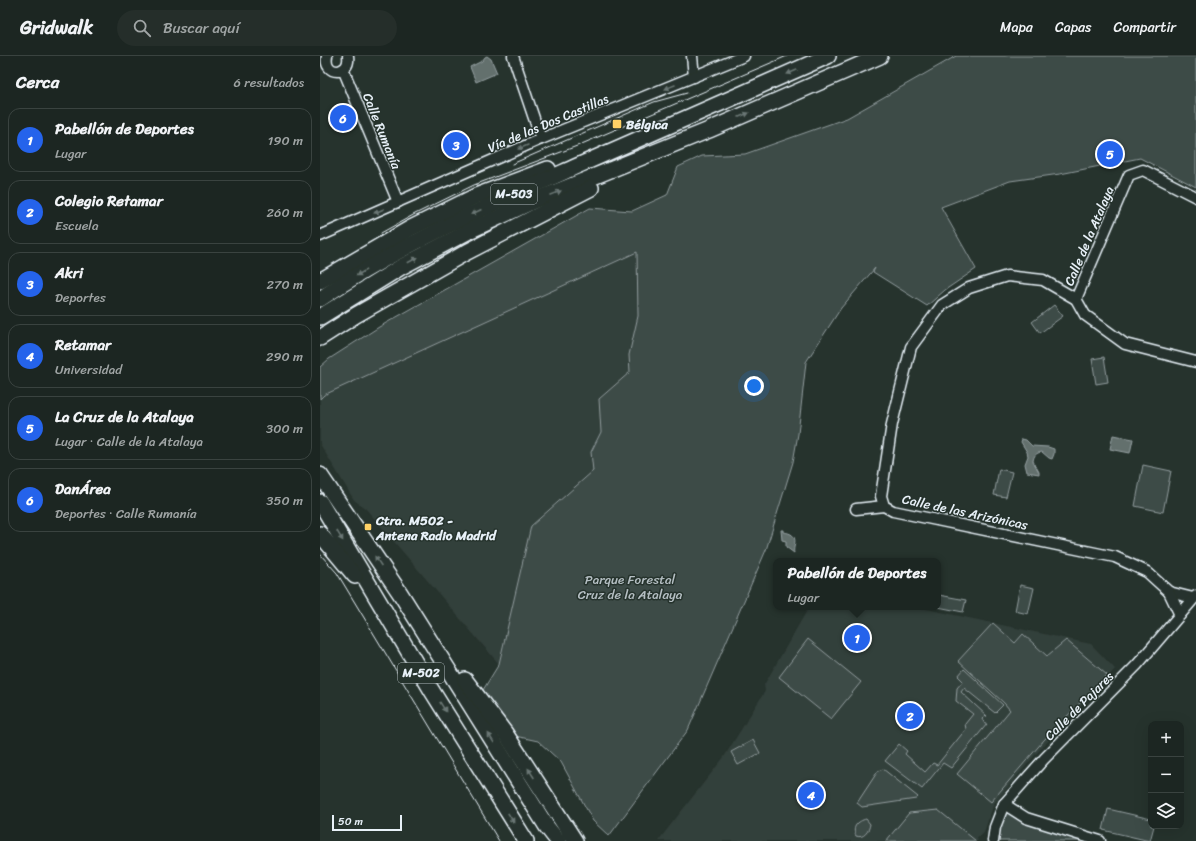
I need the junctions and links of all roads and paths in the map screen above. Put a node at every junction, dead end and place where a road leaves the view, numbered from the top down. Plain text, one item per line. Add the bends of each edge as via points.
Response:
1 (327, 56) edge
2 (348, 56) edge
3 (513, 56) edge
4 (692, 56) edge
5 (744, 56) edge
6 (828, 56) edge
7 (880, 56) edge
8 (343, 69) junction
9 (694, 77) junction
10 (716, 105) junction
11 (709, 130) junction
12 (541, 140) junction
13 (1196, 197) edge
14 (398, 202) junction
15 (320, 236) edge
16 (320, 281) edge
17 (1076, 299) junction
18 (320, 300) edge
19 (320, 317) edge
20 (345, 322) junction
21 (320, 338) edge
22 (320, 347) edge
23 (1196, 362) edge
24 (322, 477) edge
25 (320, 502) edge
26 (884, 506) junction
27 (856, 509) dead end
28 (320, 534) edge
29 (1169, 592) junction
30 (400, 593) junction
31 (1195, 597) edge
32 (1180, 615) junction
33 (432, 691) junction
34 (1004, 804) junction
35 (526, 841) edge
36 (558, 841) edge
37 (575, 841) edge
38 (993, 841) edge
39 (1100, 841) edge

1 - 8 street via 330,68 337,71
2 - 8 street via 348,63
3 - 12 street
4 - 9 street
5 - 9 street, Vía de las Dos Castillas
6 -> 10 highway, M-503
11 -> 7 highway, M-503
8 - 14 street, Calle Rumanía
9 -> 12 street, Vía de las Dos Castillas
10 - 16 highway, M-503 via 476,196 411,228
10 -> 18 highway, M-503 via 462,218 401,250
19 -> 11 highway, M-503 via 401,267 468,231 536,200
11 - 20 highway, M-503 via 467,252
12 -> 14 street, Vía de las Dos Castillas
13 - 17 street, Calle de la Atalaya via 1144,170 1129,175
14 -> 15 street, Vía de las Dos Castillas
17 - 23 street, Calle de las Arizónicas via 1085,315 1125,344
17 - 26 street, Calle de las Arizónicas via 1043,280 1006,276 969,288 942,305 912,347 892,424 882,484 881,496
20 - 21 highway, M-503
20 - 22 highway, M-503
30 -> 24 highway, M-502
25 -> 33 highway, M-502
26 - 27 street
26 - 29 street, Calle de las Arizónicas via 893,511 1115,557 1147,572
28 - 33 highway, M-502 via 352,572
29 - 31 street
29 - 32 street, Calle de las Arizónicas
36 -> 30 highway, M-502
37 -> 30 highway, M-502 via 505,733
31 - 32 street, Calle de Pajares
32 - 34 street, Calle de Pajares via 1137,665 1044,759
33 -> 35 highway, M-502
34 - 38 street, Calle de Pajares
34 - 39 street via 1026,818

